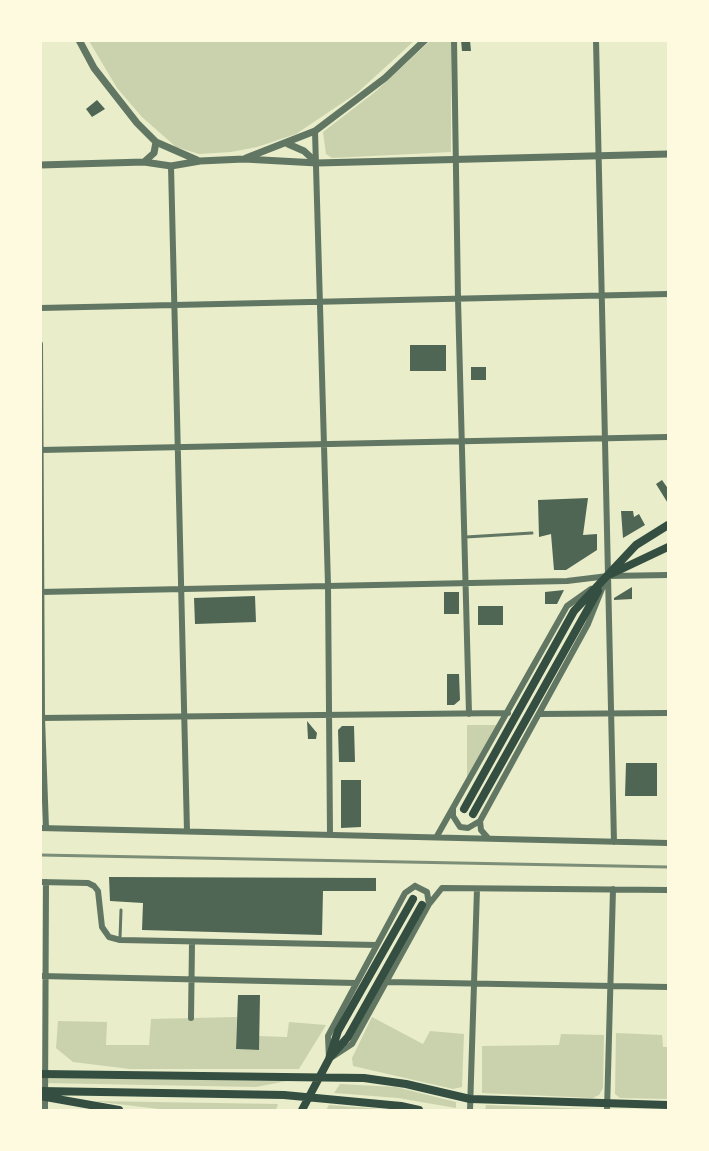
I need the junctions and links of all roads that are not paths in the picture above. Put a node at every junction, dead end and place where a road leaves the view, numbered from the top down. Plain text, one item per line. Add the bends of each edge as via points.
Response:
1 (79, 40) edge
2 (425, 40) edge
3 (454, 40) edge
4 (596, 40) edge
5 (315, 131) junction
6 (156, 142) junction
7 (288, 144) junction
8 (669, 154) edge
9 (598, 155) junction
10 (244, 159) junction
11 (456, 159) junction
12 (200, 161) junction
13 (144, 162) junction
14 (317, 163) junction
15 (40, 165) edge
16 (171, 166) junction
17 (669, 294) edge
18 (601, 295) junction
19 (458, 298) junction
20 (320, 301) junction
21 (176, 305) junction
22 (40, 308) edge
23 (40, 344) edge
24 (669, 437) edge
25 (604, 438) junction
26 (463, 442) junction
27 (322, 445) junction
28 (178, 446) junction
29 (42, 450) edge
30 (669, 525) edge
31 (532, 533) dead end
32 (466, 537) junction
33 (669, 547) edge
34 (669, 575) edge
35 (608, 576) junction
36 (467, 583) junction
37 (328, 585) junction
38 (182, 589) junction
39 (42, 592) edge
40 (669, 712) edge
41 (508, 713) junction
42 (612, 713) junction
43 (470, 714) junction
44 (539, 714) junction
45 (327, 715) junction
46 (184, 716) junction
47 (41, 718) edge
48 (453, 809) junction
49 (464, 809) dead end
50 (472, 814) dead end
51 (480, 821) junction
52 (43, 828) edge
53 (187, 831) junction
54 (330, 836) junction
55 (437, 836) junction
56 (488, 838) junction
57 (614, 842) junction
58 (669, 843) edge
59 (43, 882) edge
60 (477, 889) junction
61 (613, 889) junction
62 (669, 890) edge
63 (413, 899) dead end
64 (425, 905) junction
65 (121, 910) dead end
66 (120, 940) junction
67 (192, 943) junction
68 (377, 945) junction
69 (43, 976) edge
70 (190, 981) junction
71 (387, 982) junction
72 (356, 983) junction
73 (473, 985) junction
74 (611, 987) junction
75 (669, 987) edge
76 (191, 1018) dead end
77 (329, 1059) junction
78 (43, 1074) edge
79 (320, 1077) junction
80 (43, 1094) edge
81 (309, 1097) junction
82 (470, 1100) junction
83 (669, 1105) edge
84 (608, 1107) edge
85 (45, 1110) edge
86 (119, 1110) edge
87 (302, 1110) edge
88 (419, 1110) edge
89 (470, 1110) edge

1 - 6 street via 113,94
2 - 5 street via 377,84
3 - 11 street
4 - 9 street
5 - 7 street
5 - 14 street
6 - 12 street
6 - 13 street via 154,153
7 - 10 street
7 - 14 street
8 - 9 street
9 - 11 street
9 - 18 street
10 - 12 street
10 - 14 street
11 - 14 street
11 - 19 street
12 - 16 street
13 - 15 street
13 - 16 street
14 - 20 street
16 - 21 street
17 - 18 street
18 - 19 street
18 - 25 street
19 - 20 street
19 - 26 street
20 - 21 street
20 - 27 street
21 - 22 street
21 - 28 street
23 - 29 street
24 - 25 street
25 - 26 street
25 - 35 street
26 - 27 street
26 - 32 street
27 - 28 street
27 - 37 street
28 - 29 street
28 - 38 street
29 - 39 street
30 - 35 main road via 636,545
31 - 32 lane
32 - 36 street
33 - 35 main road
34 - 35 street
35 - 36 street
35 - 41 street via 567,606
35 - 42 street
35 - 44 street via 588,624
35 - 49 main road via 574,612
35 - 50 main road
36 - 37 street
36 - 43 street
37 - 38 street
37 - 45 street
38 - 39 street
38 - 46 street
39 - 47 street
40 - 42 street
41 - 43 street
41 - 48 street
42 - 44 street
42 - 57 street
43 - 45 street
44 - 51 street
45 - 46 street
45 - 54 street
46 - 47 street
46 - 53 street
47 - 52 street
48 - 51 street via 460,826 468,828
48 - 55 street
51 - 56 street
52 - 53 street
53 - 54 street
54 - 55 street
55 - 56 street
56 - 57 street
57 - 58 street
59 - 66 street via 94,886 102,927 109,937
59 - 69 street
60 - 61 street
60 - 64 street via 442,888
60 - 73 street
61 - 62 street
61 - 74 street
63 - 77 main road via 338,1031
64 - 68 street via 428,892 415,886 409,889
64 - 71 street
64 - 77 main road via 348,1037
65 - 66 lane
66 - 67 street
67 - 68 street
67 - 70 street
68 - 72 street
69 - 70 street
69 - 78 street
70 - 72 street
70 - 76 street
71 - 73 street
71 - 77 street via 352,1044
72 - 77 street via 328,1036
73 - 74 street
73 - 82 street
74 - 75 street
74 - 84 street
77 - 79 main road
78 - 79 main road
78 - 80 street
79 - 81 main road
79 - 82 main road via 384,1080
80 - 81 main road
80 - 85 street
80 - 86 main road
81 - 87 main road
81 - 88 main road
82 - 84 main road
82 - 89 street
83 - 84 main road

